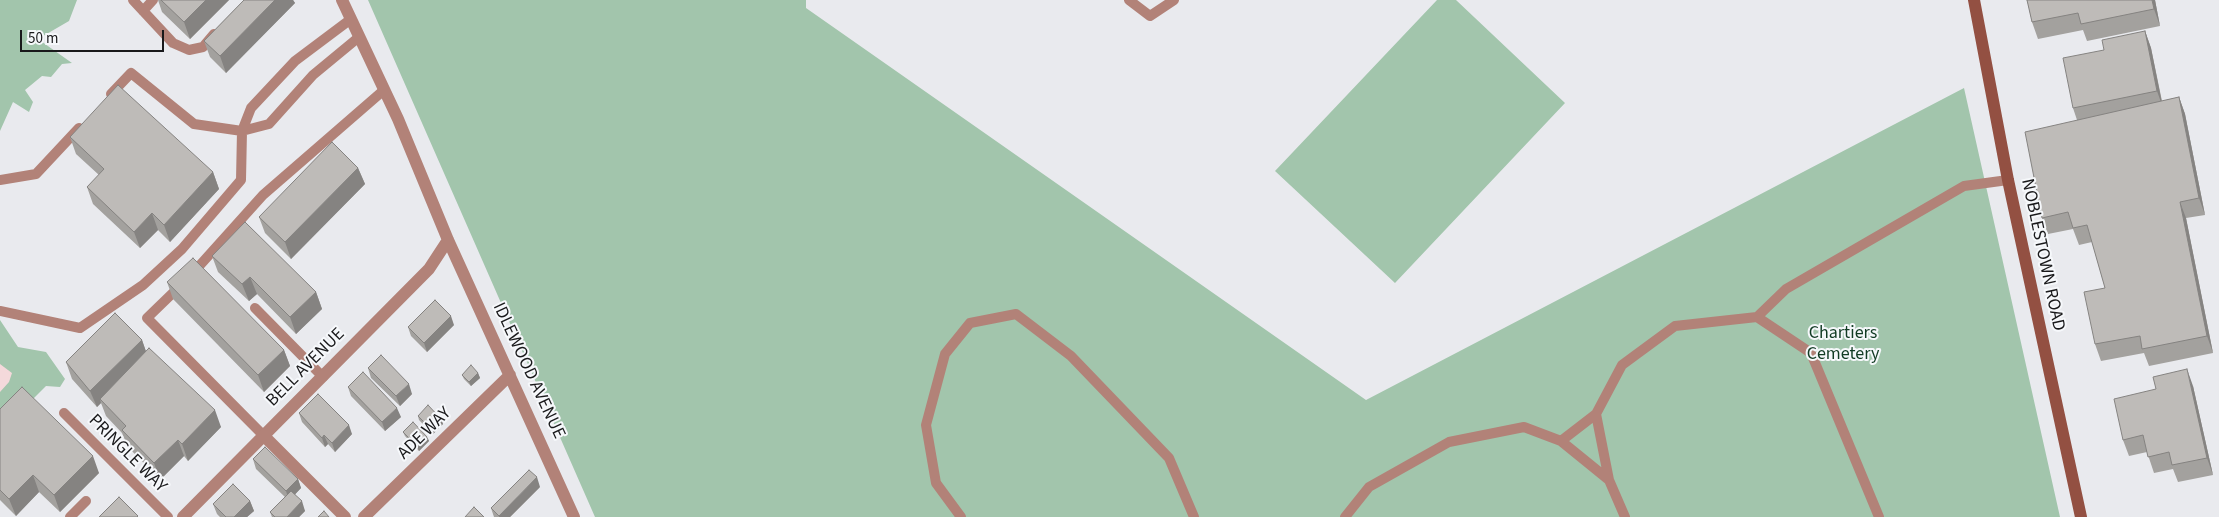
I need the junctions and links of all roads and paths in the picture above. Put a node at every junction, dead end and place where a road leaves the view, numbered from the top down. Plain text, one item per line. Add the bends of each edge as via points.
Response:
1 (133, 0) edge
2 (153, 0) edge
3 (342, 0) edge
4 (1129, 0) edge
5 (1174, 0) edge
6 (1974, 0) edge
7 (143, 10) junction
8 (351, 20) junction
9 (221, 27) edge
10 (359, 37) junction
11 (384, 90) junction
12 (104, 102) edge
13 (84, 123) edge
14 (242, 130) junction
15 (0, 180) edge
16 (2008, 180) junction
17 (448, 240) junction
18 (255, 308) dead end
19 (0, 311) edge
20 (1757, 317) junction
21 (510, 375) junction
22 (322, 376) junction
23 (64, 413) dead end
24 (1596, 414) junction
25 (264, 436) junction
26 (1561, 441) junction
27 (1609, 480) junction
28 (86, 501) dead end
29 (70, 517) edge
30 (168, 517) edge
31 (183, 517) edge
32 (345, 517) edge
33 (364, 517) edge
34 (574, 517) edge
35 (961, 517) edge
36 (1194, 517) edge
37 (1345, 517) edge
38 (1625, 517) edge
39 (1879, 517) edge
40 (2081, 517) edge

1 - 7 lane
2 - 7 lane
3 - 8 street, IDLEWOOD AVENUE
4 - 5 lane via 1150,16
6 - 16 main road, NOBLESTOWN ROAD
7 - 9 lane via 173,43 189,50 203,47
8 - 10 street, IDLEWOOD AVENUE
8 - 14 lane via 295,61 251,108
10 - 11 street, IDLEWOOD AVENUE
10 - 14 lane via 313,76 268,124
11 - 17 street, IDLEWOOD AVENUE
11 - 25 lane via 263,195 204,263 147,318
12 - 14 lane via 131,73 194,124
13 - 15 lane via 36,174
14 - 19 lane via 241,180 182,249 142,285 80,328
16 - 20 lane via 1964,186 1786,289
16 - 40 main road, NOBLESTOWN ROAD
17 - 21 street, IDLEWOOD AVENUE
17 - 22 street, BELL AVENUE via 429,269
18 - 22 lane
20 - 24 lane via 1675,326 1622,365
20 - 39 lane via 1811,353
21 - 33 street, ADE WAY
21 - 34 street, IDLEWOOD AVENUE
22 - 25 street, BELL AVENUE
23 - 30 lane, PRINGLE WAY
24 - 26 lane
24 - 27 lane
25 - 31 street, BELL AVENUE
25 - 32 street
26 - 27 lane
26 - 37 lane via 1524,428 1450,442 1369,487
27 - 38 lane
28 - 29 lane
35 - 36 lane via 936,483 926,425 945,354 970,323 1016,314 1071,356 1168,458

